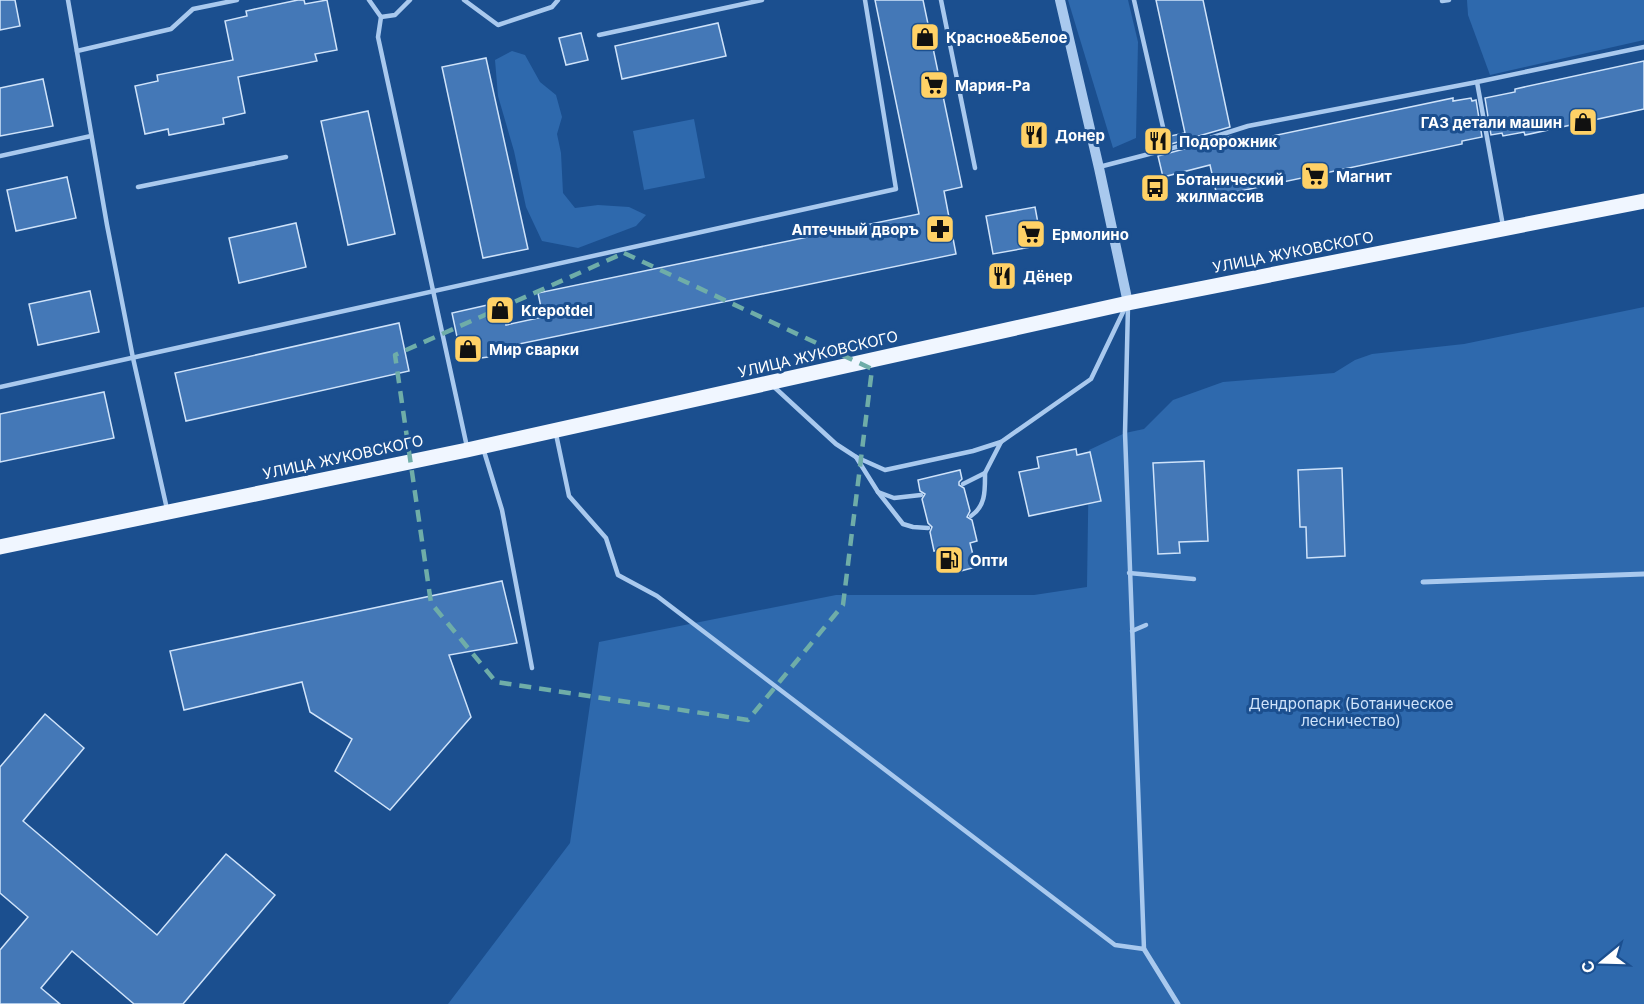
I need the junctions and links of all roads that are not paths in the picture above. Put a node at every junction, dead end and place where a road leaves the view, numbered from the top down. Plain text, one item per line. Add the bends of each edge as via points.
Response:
1 (68, 0) edge
2 (237, 0) edge
3 (369, 0) edge
4 (410, 0) edge
5 (464, 0) edge
6 (558, 0) edge
7 (762, 0) edge
8 (865, 0) edge
9 (941, 0) edge
10 (1060, 0) edge
11 (1134, 0) edge
12 (1449, 0) edge
13 (1442, 1) edge
14 (381, 17) junction
15 (599, 35) dead end
16 (1644, 47) edge
17 (77, 51) junction
18 (1477, 82) junction
19 (92, 136) junction
20 (1168, 149) junction
21 (0, 156) edge
22 (286, 157) dead end
23 (975, 168) dead end
24 (1099, 168) junction
25 (138, 187) dead end
26 (1644, 201) edge
27 (1504, 229) junction
28 (433, 291) junction
29 (1128, 303) junction
30 (133, 358) junction
31 (770, 383) junction
32 (0, 387) edge
33 (555, 430) junction
34 (1001, 442) junction
35 (483, 446) junction
36 (467, 450) junction
37 (856, 457) junction
38 (985, 473) junction
39 (963, 484) dead end
40 (878, 492) junction
41 (921, 495) dead end
42 (168, 511) junction
43 (971, 516) dead end
44 (928, 528) dead end
45 (0, 547) edge
46 (1129, 573) junction
47 (1644, 574) edge
48 (1194, 579) dead end
49 (1423, 582) dead end
50 (1146, 625) dead end
51 (1132, 632) junction
52 (532, 668) dead end
53 (1144, 949) junction
54 (1178, 1004) edge

1 - 17 lane
2 - 17 lane via 193,9 171,29
3 - 14 lane
4 - 14 lane via 395,15
5 - 6 lane via 498,26 552,8
7 - 15 lane
8 - 28 lane via 896,189
9 - 23 lane
10 - 24 street
11 - 20 lane
12 - 13 lane
14 - 28 lane via 378,37
16 - 18 lane
17 - 19 lane
18 - 20 lane via 1248,126
18 - 27 lane
19 - 21 lane
19 - 30 lane
20 - 24 lane
22 - 25 lane
24 - 29 street
26 - 27 main road, УЛИЦА ЖУКОВСКОГО
27 - 29 main road, УЛИЦА ЖУКОВСКОГО
28 - 30 lane
28 - 36 lane
29 - 31 main road, УЛИЦА ЖУКОВСКОГО
29 - 34 lane via 1091,379
29 - 46 lane via 1125,433
30 - 32 lane
30 - 42 lane
31 - 33 main road, УЛИЦА ЖУКОВСКОГО
31 - 37 lane via 836,444
33 - 35 main road, УЛИЦА ЖУКОВСКОГО
33 - 53 lane via 569,496 606,537 618,575 657,596 1115,945
34 - 37 lane via 885,470
34 - 38 lane
35 - 36 main road, УЛИЦА ЖУКОВСКОГО
35 - 52 lane via 502,510
36 - 42 main road, УЛИЦА ЖУКОВСКОГО
37 - 40 lane
38 - 39 lane
38 - 43 lane via 985,497
40 - 41 lane via 894,498
40 - 44 lane via 903,524
42 - 45 main road, УЛИЦА ЖУКОВСКОГО
46 - 48 lane
46 - 51 lane
47 - 49 street
50 - 51 lane
51 - 53 lane
53 - 54 street

